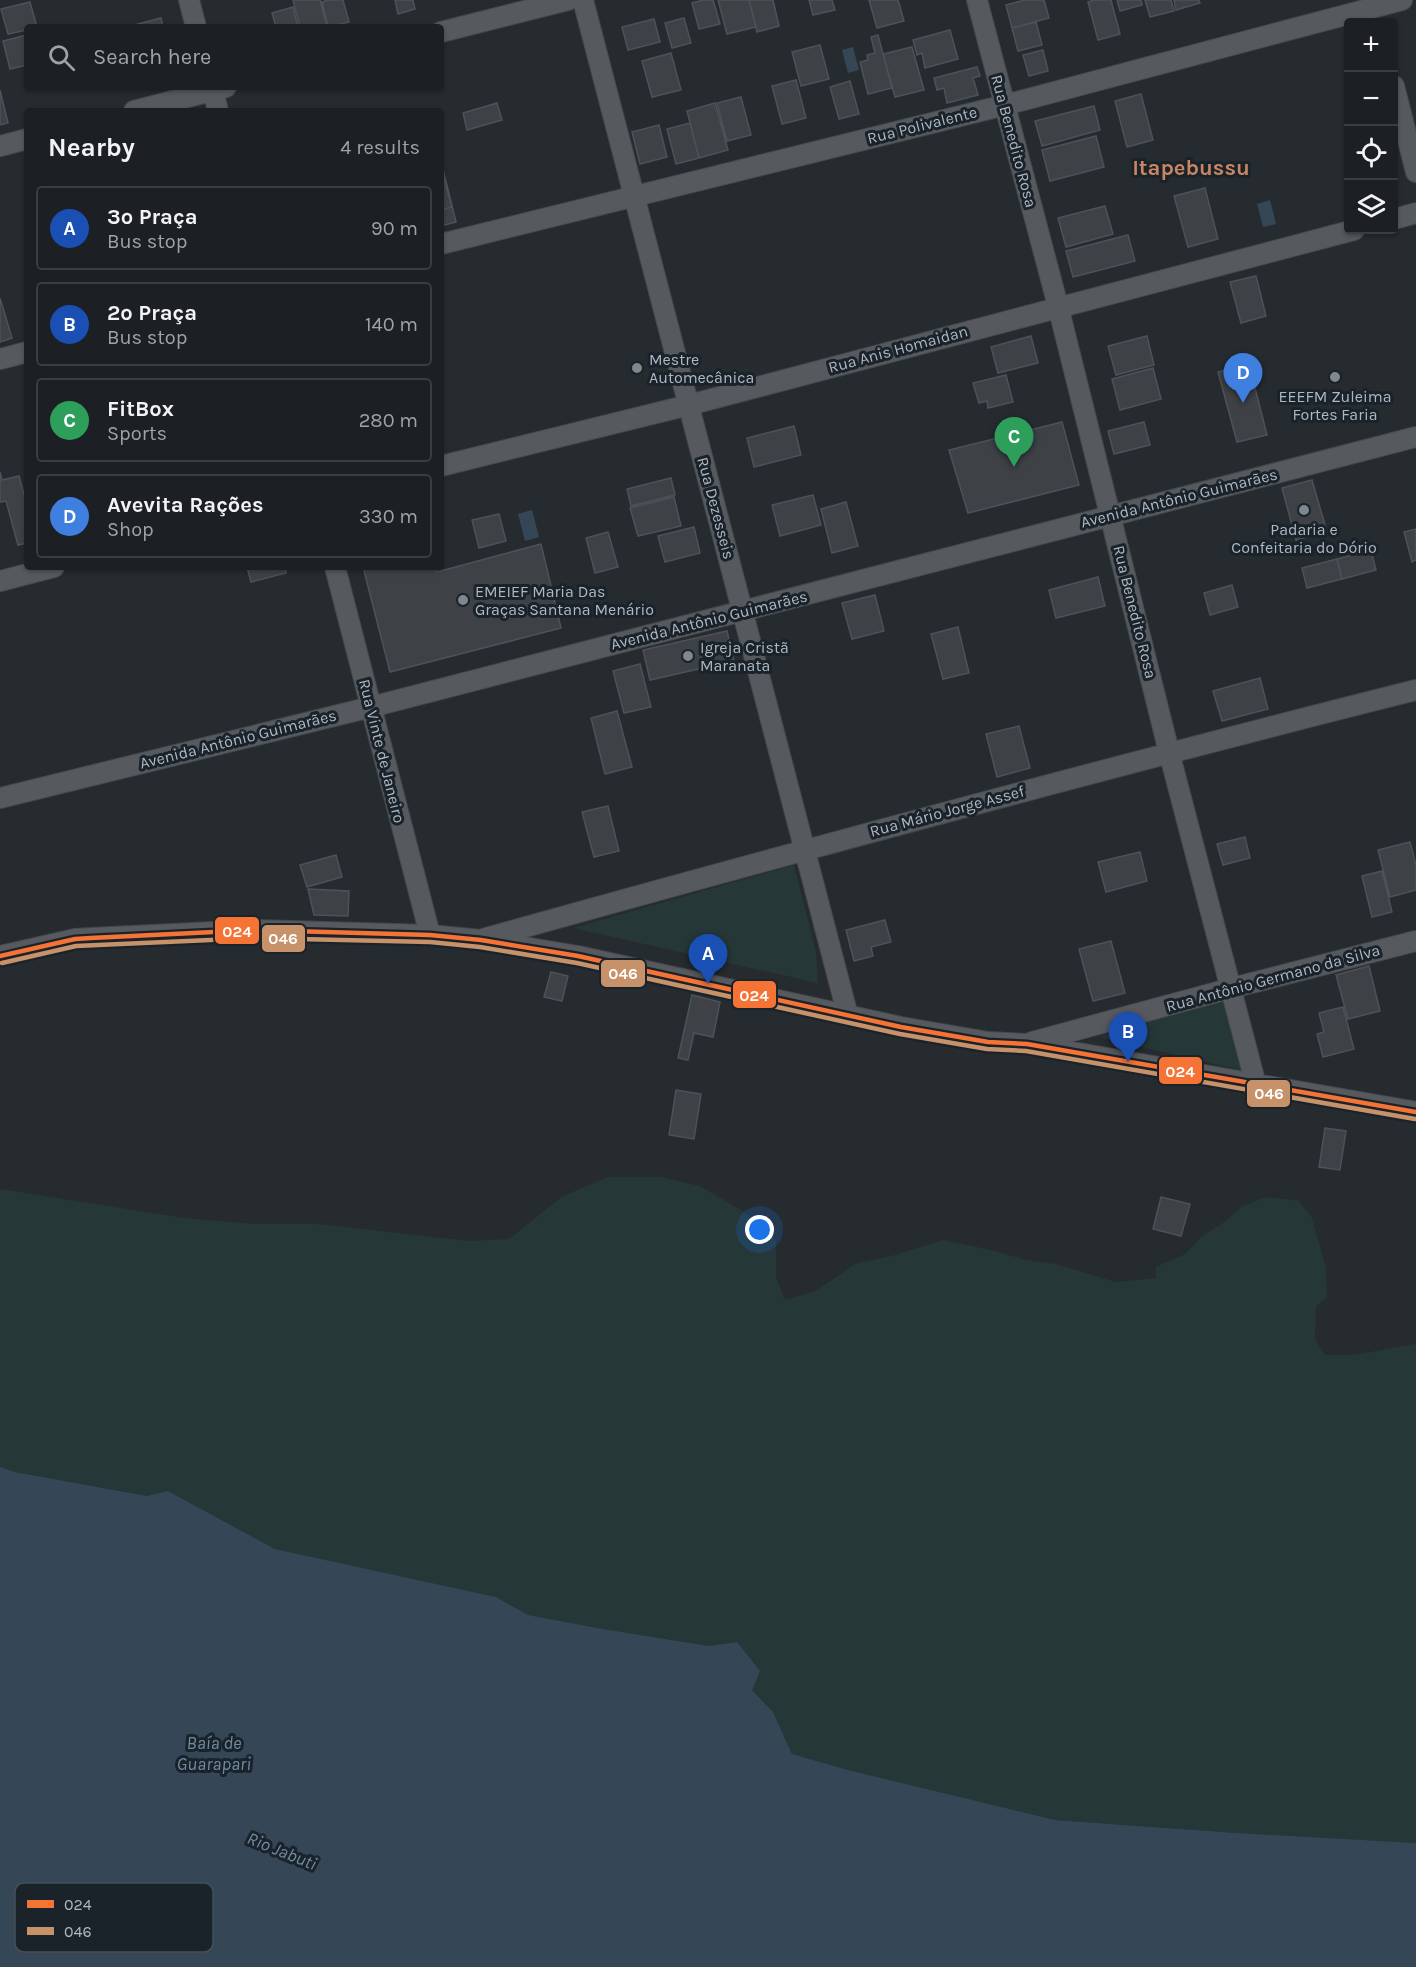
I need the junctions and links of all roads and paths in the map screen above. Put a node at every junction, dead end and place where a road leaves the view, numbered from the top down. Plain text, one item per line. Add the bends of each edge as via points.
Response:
1 (189, 0) edge
2 (568, 0) edge
3 (583, 0) edge
4 (977, 0) edge
5 (1402, 0) edge
6 (1374, 10) edge
7 (195, 24) edge
8 (444, 31) edge
9 (210, 90) edge
10 (217, 90) edge
11 (1398, 102) edge
12 (1005, 105) junction
13 (145, 108) edge
14 (218, 108) edge
15 (24, 140) edge
16 (0, 146) edge
17 (1416, 172) edge
18 (634, 197) junction
19 (1416, 213) edge
20 (1398, 218) edge
21 (1344, 233) edge
22 (444, 243) edge
23 (1058, 306) junction
24 (24, 353) edge
25 (0, 359) edge
26 (689, 405) junction
27 (1416, 437) edge
28 (444, 465) edge
29 (1111, 516) junction
30 (42, 570) edge
31 (336, 570) edge
32 (0, 581) edge
33 (743, 611) junction
34 (1416, 690) edge
35 (371, 707) junction
36 (1169, 752) junction
37 (0, 798) edge
38 (805, 850) junction
39 (430, 935) junction
40 (481, 940) junction
41 (1416, 941) edge
42 (0, 956) edge
43 (1232, 988) junction
44 (849, 1016) junction
45 (1027, 1044) junction
46 (1256, 1085) junction
47 (1416, 1112) edge

1 - 7 street
2 - 8 street
3 - 18 street, Rua Dezesseis
4 - 12 street, Rua Benedito Rosa
5 - 6 street, Rua Polivalente
6 - 12 street, Rua Polivalente
9 - 13 street
10 - 14 street
11 - 17 street
12 - 18 street, Rua Polivalente
12 - 23 street, Rua Benedito Rosa
15 - 16 street
18 - 22 street, Rua Polivalente
18 - 26 street, Rua Dezesseis
19 - 20 street
21 - 23 street, Rua Anis Homaidan
23 - 26 street, Rua Anis Homaidan
23 - 29 street, Rua Benedito Rosa
24 - 25 street
26 - 28 street, Rua Anis Homaidan
26 - 33 street, Rua Dezesseis
27 - 29 street, Avenida Antônio Guimarães
29 - 33 street, Avenida Antônio Guimarães
29 - 36 street, Rua Benedito Rosa
30 - 32 street
31 - 35 street, Rua Vinte de Janeiro
33 - 35 street, Avenida Antônio Guimarães
33 - 38 street, Rua Dezesseis
34 - 36 street, Rua Mário Jorge Assef
35 - 37 street, Avenida Antônio Guimarães
35 - 39 street, Rua Vinte de Janeiro
36 - 38 street, Rua Mário Jorge Assef
36 - 43 street, Rua Benedito Rosa
38 - 40 street, Rua Mário Jorge Assef
38 - 44 street, Rua Dezesseis
39 - 40 street
39 - 42 street via 255,930 91,938
40 - 44 street via 579,956
41 - 43 street, Rua Antônio Germano da Silva
43 - 45 street, Rua Antônio Germano da Silva
43 - 46 street, Rua Benedito Rosa
44 - 45 street via 988,1042
45 - 46 street
46 - 47 street

